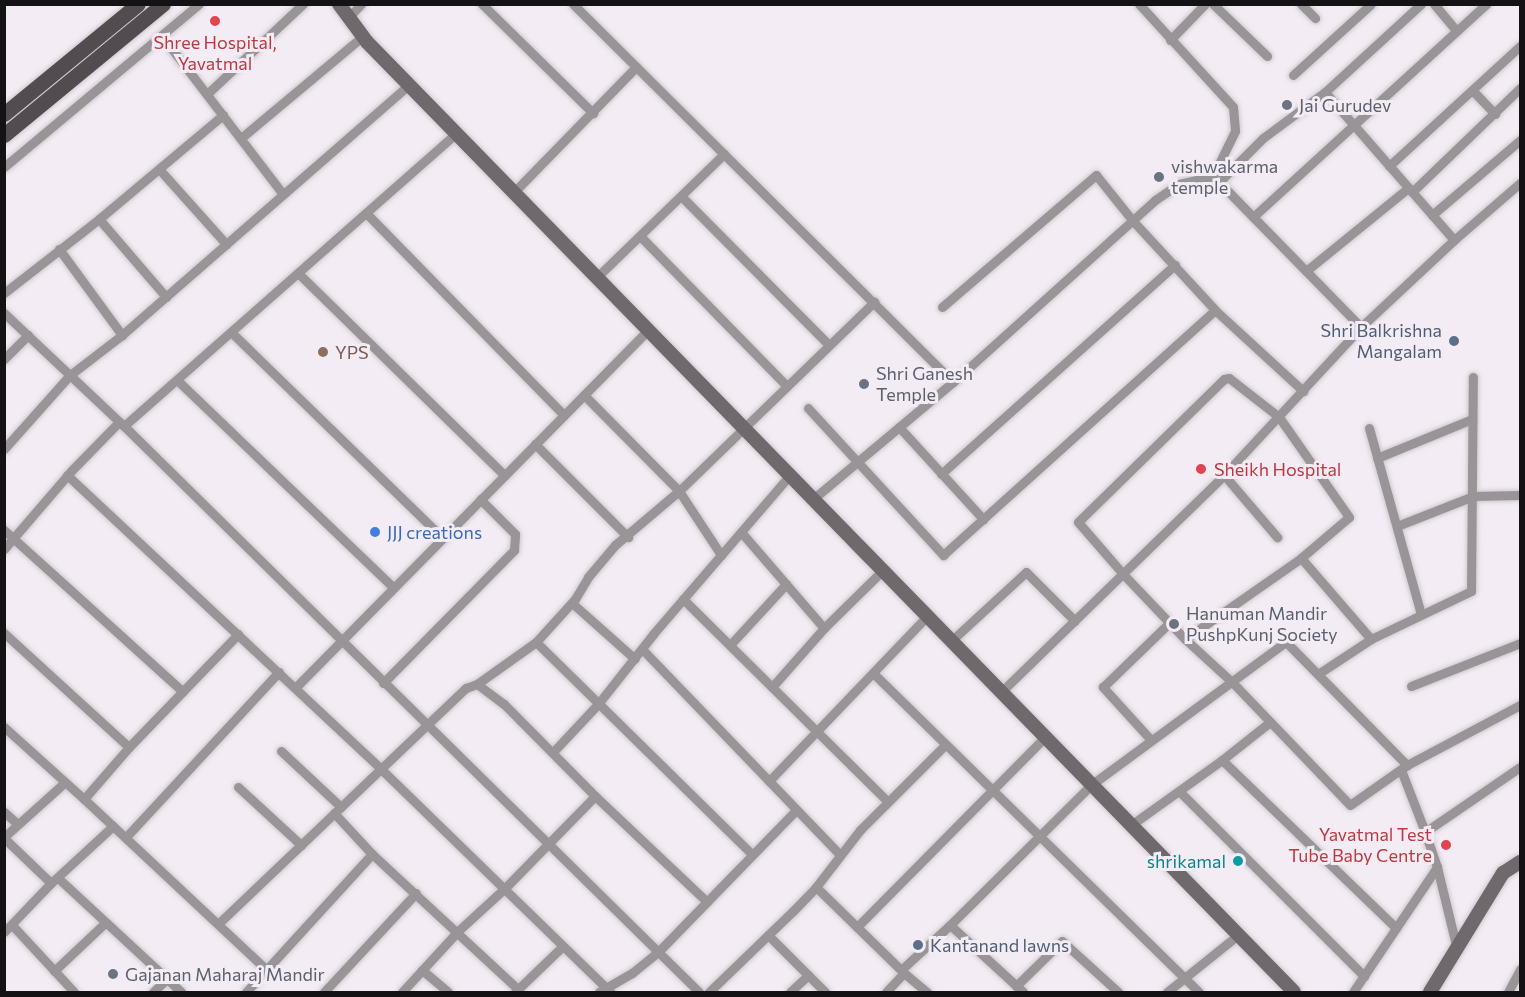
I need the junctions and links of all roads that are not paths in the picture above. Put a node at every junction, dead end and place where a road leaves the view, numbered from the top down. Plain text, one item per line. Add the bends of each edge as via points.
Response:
1 (138, 4) edge
2 (163, 4) edge
3 (199, 4) edge
4 (303, 4) edge
5 (339, 4) edge
6 (361, 4) edge
7 (482, 4) edge
8 (573, 4) edge
9 (1139, 4) edge
10 (1205, 4) edge
11 (1213, 4) edge
12 (1301, 4) edge
13 (1371, 4) edge
14 (1421, 4) edge
15 (1434, 4) edge
16 (1486, 4) edge
17 (349, 17) junction
18 (1315, 18) dead end
19 (1457, 31) junction
20 (162, 36) junction
21 (363, 36) junction
22 (1170, 40) junction
23 (1521, 46) edge
24 (1267, 56) dead end
25 (636, 67) junction
26 (1293, 75) dead end
27 (409, 85) junction
28 (1521, 88) edge
29 (1473, 91) junction
30 (1325, 92) junction
31 (207, 94) junction
32 (593, 113) junction
33 (4, 114) edge
34 (1495, 114) junction
35 (223, 115) junction
36 (1354, 125) junction
37 (456, 133) junction
38 (4, 135) edge
39 (241, 138) junction
40 (1521, 140) edge
41 (724, 154) junction
42 (1389, 166) junction
43 (4, 167) edge
44 (159, 169) junction
45 (1216, 179) junction
46 (1521, 183) edge
47 (1410, 190) junction
48 (514, 192) junction
49 (283, 194) junction
50 (681, 196) junction
51 (366, 213) junction
52 (1432, 215) junction
53 (1253, 217) junction
54 (99, 219) junction
55 (1133, 221) junction
56 (640, 236) junction
57 (1454, 240) junction
58 (226, 244) junction
59 (59, 249) junction
60 (1175, 265) junction
61 (1306, 271) junction
62 (298, 273) junction
63 (597, 277) junction
64 (4, 293) edge
65 (166, 297) junction
66 (874, 302) junction
67 (942, 307) dead end
68 (1215, 310) junction
69 (4, 313) edge
70 (1361, 327) junction
71 (648, 330) junction
72 (231, 332) junction
73 (28, 335) junction
74 (122, 335) junction
75 (829, 345) junction
76 (4, 359) edge
77 (70, 375) junction
78 (1473, 377) dead end
79 (177, 380) junction
80 (953, 382) junction
81 (787, 386) junction
82 (1303, 391) junction
83 (584, 395) junction
84 (808, 408) dead end
85 (564, 415) junction
86 (1279, 417) junction
87 (1472, 419) junction
88 (122, 424) junction
89 (744, 428) junction
90 (898, 428) junction
91 (1369, 428) dead end
92 (535, 444) junction
93 (4, 449) edge
94 (1377, 458) junction
95 (857, 462) junction
96 (941, 474) junction
97 (67, 475) junction
98 (504, 475) junction
99 (790, 475) junction
100 (1224, 475) junction
101 (679, 491) junction
102 (1521, 495) edge
103 (1473, 496) junction
104 (480, 499) junction
105 (813, 499) junction
106 (983, 519) junction
107 (1397, 526) junction
108 (4, 530) edge
109 (741, 532) junction
110 (442, 537) junction
111 (628, 537) junction
112 (1277, 537) dead end
113 (14, 538) junction
114 (4, 549) edge
115 (720, 555) junction
116 (1301, 558) junction
117 (883, 570) junction
118 (1123, 574) junction
119 (786, 584) junction
120 (393, 587) junction
121 (683, 599) junction
122 (572, 603) junction
123 (1422, 614) junction
124 (927, 616) junction
125 (1075, 621) junction
126 (1170, 622) junction
127 (824, 628) junction
128 (4, 633) edge
129 (238, 634) junction
130 (1185, 639) junction
131 (1371, 639) junction
132 (340, 640) junction
133 (951, 641) junction
134 (536, 642) junction
135 (1521, 643) edge
136 (730, 645) junction
137 (642, 649) junction
138 (635, 659) junction
139 (279, 672) junction
140 (873, 673) junction
141 (1318, 674) junction
142 (1232, 682) junction
143 (383, 683) junction
144 (477, 684) junction
145 (1411, 686) dead end
146 (296, 687) junction
147 (772, 687) junction
148 (183, 692) junction
149 (1001, 692) junction
150 (598, 704) junction
151 (1521, 705) edge
152 (1270, 722) junction
153 (4, 727) edge
154 (428, 727) junction
155 (818, 732) junction
156 (1045, 737) junction
157 (1152, 740) junction
158 (945, 745) junction
159 (129, 747) junction
160 (281, 752) dead end
161 (553, 752) junction
162 (1222, 760) junction
163 (1521, 767) edge
164 (1404, 768) junction
165 (381, 769) junction
166 (769, 782) junction
167 (64, 783) junction
168 (1091, 785) junction
169 (238, 787) dead end
170 (1179, 791) junction
171 (993, 792) junction
172 (595, 796) junction
173 (84, 799) junction
174 (887, 801) junction
175 (338, 810) junction
176 (796, 810) junction
177 (4, 812) edge
178 (18, 824) junction
179 (1131, 825) junction
180 (113, 826) junction
181 (1425, 832) junction
182 (1039, 836) junction
183 (126, 837) junction
184 (4, 838) edge
185 (546, 844) junction
186 (301, 845) junction
187 (372, 854) junction
188 (752, 854) junction
189 (839, 854) junction
190 (1521, 862) edge
191 (1437, 867) junction
192 (55, 881) junction
193 (816, 887) junction
194 (504, 889) junction
195 (416, 893) junction
196 (707, 902) junction
197 (106, 922) junction
198 (219, 922) junction
199 (950, 925) junction
200 (857, 927) junction
201 (8, 928) edge
202 (1396, 928) junction
203 (458, 931) junction
204 (768, 935) junction
205 (1238, 935) junction
206 (562, 946) junction
207 (1457, 950) junction
208 (658, 952) junction
209 (1521, 969) edge
210 (267, 970) junction
211 (422, 970) junction
212 (54, 971) junction
213 (902, 972) junction
214 (808, 975) junction
215 (1364, 976) junction
216 (167, 979) junction
217 (1184, 980) junction
218 (1019, 989) edge
219 (517, 991) edge
220 (604, 991) edge
221 (74, 993) edge
222 (153, 993) edge
223 (181, 993) edge
224 (246, 993) edge
225 (324, 993) edge
226 (402, 993) edge
227 (448, 993) edge
228 (699, 993) edge
229 (709, 993) edge
230 (790, 993) edge
231 (825, 993) edge
232 (886, 993) edge
233 (927, 993) edge
234 (1118, 993) edge
235 (1167, 993) edge
236 (1199, 993) edge
237 (1294, 993) edge
238 (1353, 993) edge
239 (1430, 993) edge
240 (1509, 993) edge

1 - 33 main road
2 - 38 main road
3 - 20 street
4 - 31 street
5 - 17 street
6 - 17 street
7 - 32 street
8 - 25 street
9 - 22 street
10 - 22 street
11 - 24 street
12 - 18 street
13 - 26 street
14 - 30 street
15 - 19 street
16 - 19 street
17 - 21 street
19 - 36 street
20 - 31 street
20 - 43 street
21 - 27 street
21 - 39 street
22 - 45 street via 1233,107 1235,131
23 - 29 street
25 - 32 street
25 - 41 street
27 - 37 street
27 - 49 street
28 - 34 street
29 - 34 street
29 - 42 street
30 - 36 street
30 - 45 street
31 - 35 street
32 - 48 street
34 - 47 street
35 - 39 street
35 - 44 street
36 - 42 street
36 - 53 street
37 - 48 street
37 - 51 street
39 - 49 street
40 - 52 street
41 - 50 street
41 - 66 street
42 - 47 street
44 - 54 street
44 - 58 street
45 - 53 street
45 - 55 street via 1179,184
46 - 57 street
47 - 52 street
47 - 61 street
48 - 63 street
49 - 58 street
50 - 56 street
50 - 75 street
51 - 62 street
51 - 85 street
52 - 57 street
53 - 61 street
54 - 59 street
54 - 65 street
55 - 60 street
55 - 67 street via 1096,175
55 - 80 street
56 - 63 street
56 - 81 street
57 - 70 street
58 - 65 street
59 - 64 street
59 - 74 street
60 - 68 street
60 - 96 street
61 - 70 street
62 - 72 street
62 - 98 street
63 - 71 street
65 - 74 street
66 - 75 street
66 - 80 street
68 - 82 street
68 - 106 street
69 - 73 street
70 - 82 street
71 - 83 street
71 - 89 street
72 - 79 street
72 - 110 street
73 - 76 street
73 - 77 street
74 - 77 street
75 - 81 street
77 - 88 street
77 - 93 street
78 - 87 street
79 - 88 street
79 - 120 street
80 - 90 street
81 - 89 street
82 - 86 street
83 - 85 street
83 - 101 street
84 - 95 street
85 - 92 street
86 - 100 street
86 - 116 street via 1349,518
86 - 118 street via 1232,379 1224,379 1078,522
87 - 94 street
87 - 103 street
88 - 97 street
88 - 132 street
89 - 99 street
89 - 101 street
90 - 95 street
90 - 96 street
91 - 94 street
92 - 98 street
92 - 111 street
94 - 107 street
95 - 105 street
95 - 106 street via 943,555
96 - 106 street
97 - 113 street
97 - 129 street
98 - 104 street
99 - 105 street
99 - 109 street
100 - 112 street
100 - 118 street
101 - 111 street
101 - 115 street
102 - 103 street
103 - 107 street
103 - 123 street via 1471,591
104 - 110 street
104 - 143 street via 515,534 514,550
105 - 117 street
107 - 123 street
108 - 113 street
109 - 115 street
109 - 119 street
110 - 120 street
111 - 122 street via 603,558
113 - 114 street
113 - 148 street
115 - 121 street
116 - 130 street
116 - 131 street
117 - 124 street
117 - 127 street
118 - 125 street
118 - 126 street
119 - 127 street
119 - 136 street
120 - 132 street
121 - 136 street
121 - 137 street
122 - 134 street
122 - 138 street
123 - 131 street
124 - 133 street
124 - 140 street
125 - 133 street via 1026,572
125 - 149 street
126 - 130 street
126 - 157 street via 1103,687
127 - 147 street
128 - 159 street
129 - 139 street
129 - 148 street
130 - 142 street
131 - 141 street
132 - 143 street
132 - 146 street
133 - 149 street
134 - 144 street
134 - 150 street
135 - 145 street
136 - 147 street
137 - 138 street
137 - 166 street
138 - 150 street
139 - 146 street
139 - 183 street
140 - 155 street
140 - 158 street
141 - 142 street via 1286,642
141 - 164 street
142 - 152 street
142 - 157 street
143 - 154 street
144 - 154 street via 466,688
144 - 161 street via 504,704
146 - 165 street
147 - 155 street
148 - 159 street
149 - 156 street
150 - 161 street
150 - 188 street
151 - 164 street
152 - 162 street
152 - 164 street via 1350,805
153 - 167 street
154 - 165 street
154 - 185 street
155 - 166 street
155 - 174 street
156 - 168 street
156 - 171 street
157 - 168 street
158 - 171 street
158 - 174 street
159 - 173 street
160 - 175 street
161 - 172 street
162 - 170 street
162 - 202 street
163 - 181 street
164 - 181 street
165 - 175 street
165 - 194 street
166 - 176 street
167 - 173 street
167 - 178 street
168 - 179 street
168 - 182 street
169 - 186 street
170 - 179 street
170 - 215 street
171 - 182 street
171 - 200 street
172 - 185 street
172 - 196 street
173 - 180 street
174 - 189 street
175 - 186 street
175 - 187 street
176 - 188 street
176 - 189 street
177 - 178 street
178 - 184 street
179 - 205 street
180 - 183 street
180 - 192 street
181 - 191 street
182 - 199 street
182 - 217 street
183 - 198 street
184 - 192 street
185 - 194 street
185 - 208 street
186 - 198 street
187 - 195 street
187 - 210 street
188 - 196 street
189 - 193 street
190 - 207 street via 1503,873
191 - 202 street
191 - 207 street
192 - 197 street
192 - 201 street
193 - 200 street
193 - 204 street
194 - 203 street
194 - 206 street
195 - 203 street
195 - 225 street
196 - 208 street
197 - 212 street
197 - 216 street
198 - 210 street
199 - 213 street
199 - 218 street
200 - 213 street
201 - 212 street
202 - 215 street
203 - 211 street
203 - 219 street
204 - 214 street
204 - 229 street
205 - 217 street
205 - 237 street
206 - 219 street
206 - 220 street
207 - 239 street
208 - 220 street
208 - 228 street
209 - 240 street
210 - 224 street
211 - 226 street
211 - 227 street
212 - 221 street
213 - 232 street
213 - 233 street
214 - 230 street
214 - 231 street
215 - 238 street
216 - 222 street
216 - 223 street
217 - 235 street
217 - 236 street
218 - 234 street via 1062,941

